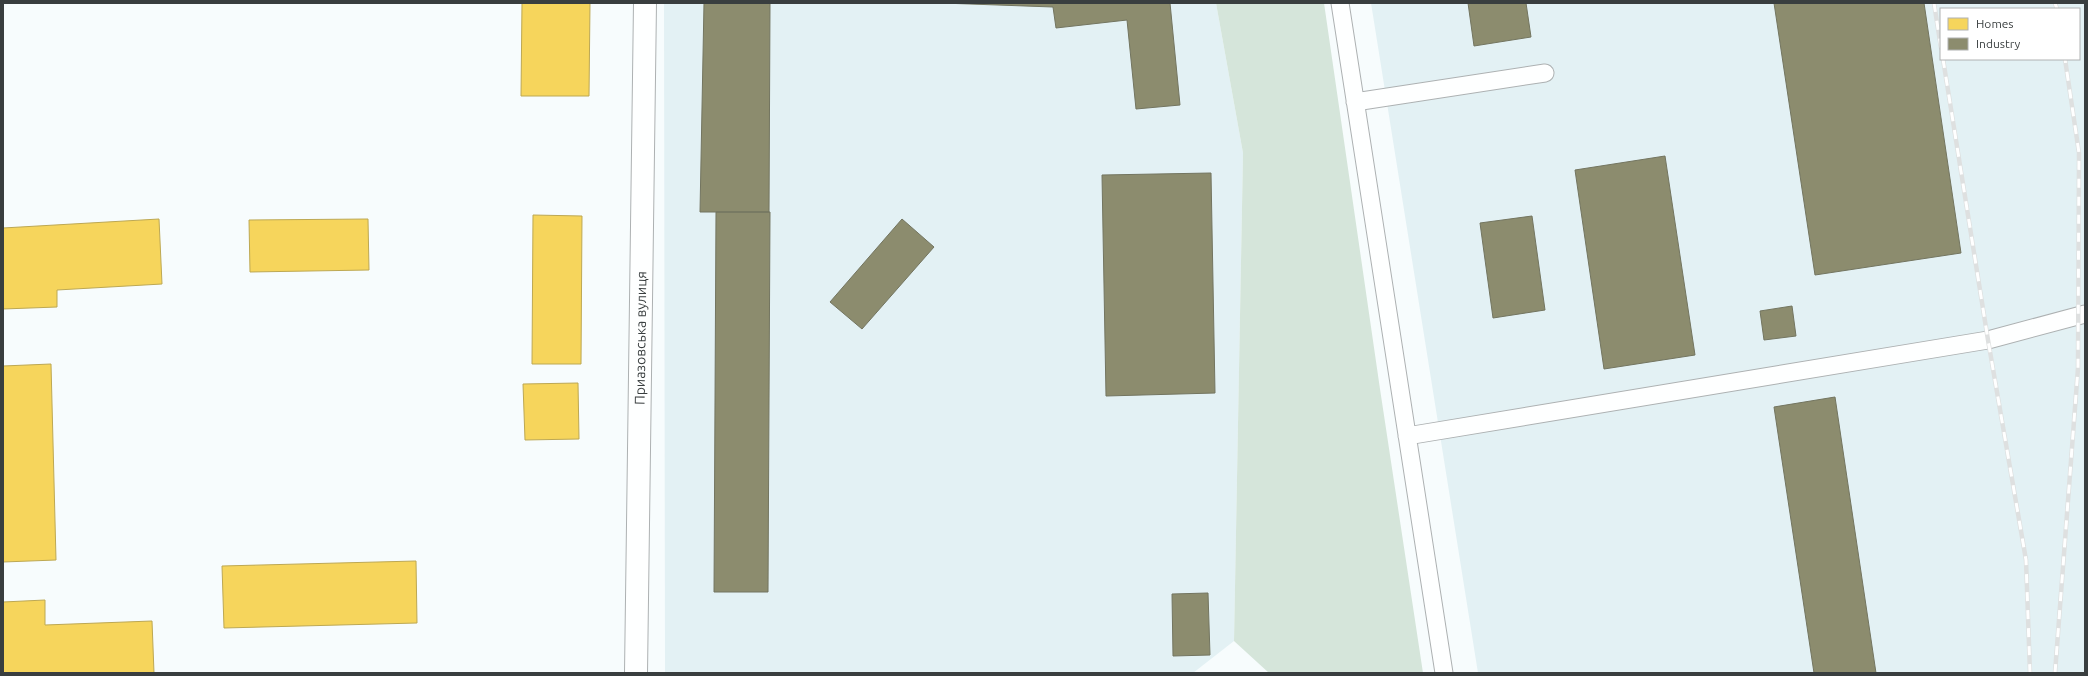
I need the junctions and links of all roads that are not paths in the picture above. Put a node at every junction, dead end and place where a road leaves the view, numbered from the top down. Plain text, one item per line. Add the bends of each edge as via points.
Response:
1 (645, 3) edge
2 (1340, 3) edge
3 (1544, 73) dead end
4 (1355, 102) junction
5 (2085, 314) edge
6 (1407, 436) junction
7 (636, 673) edge
8 (1444, 673) edge

1 - 7 street, Приазовська вулиця
2 - 4 lane
3 - 4 lane
4 - 6 lane
5 - 6 lane via 1988,340
6 - 8 lane

